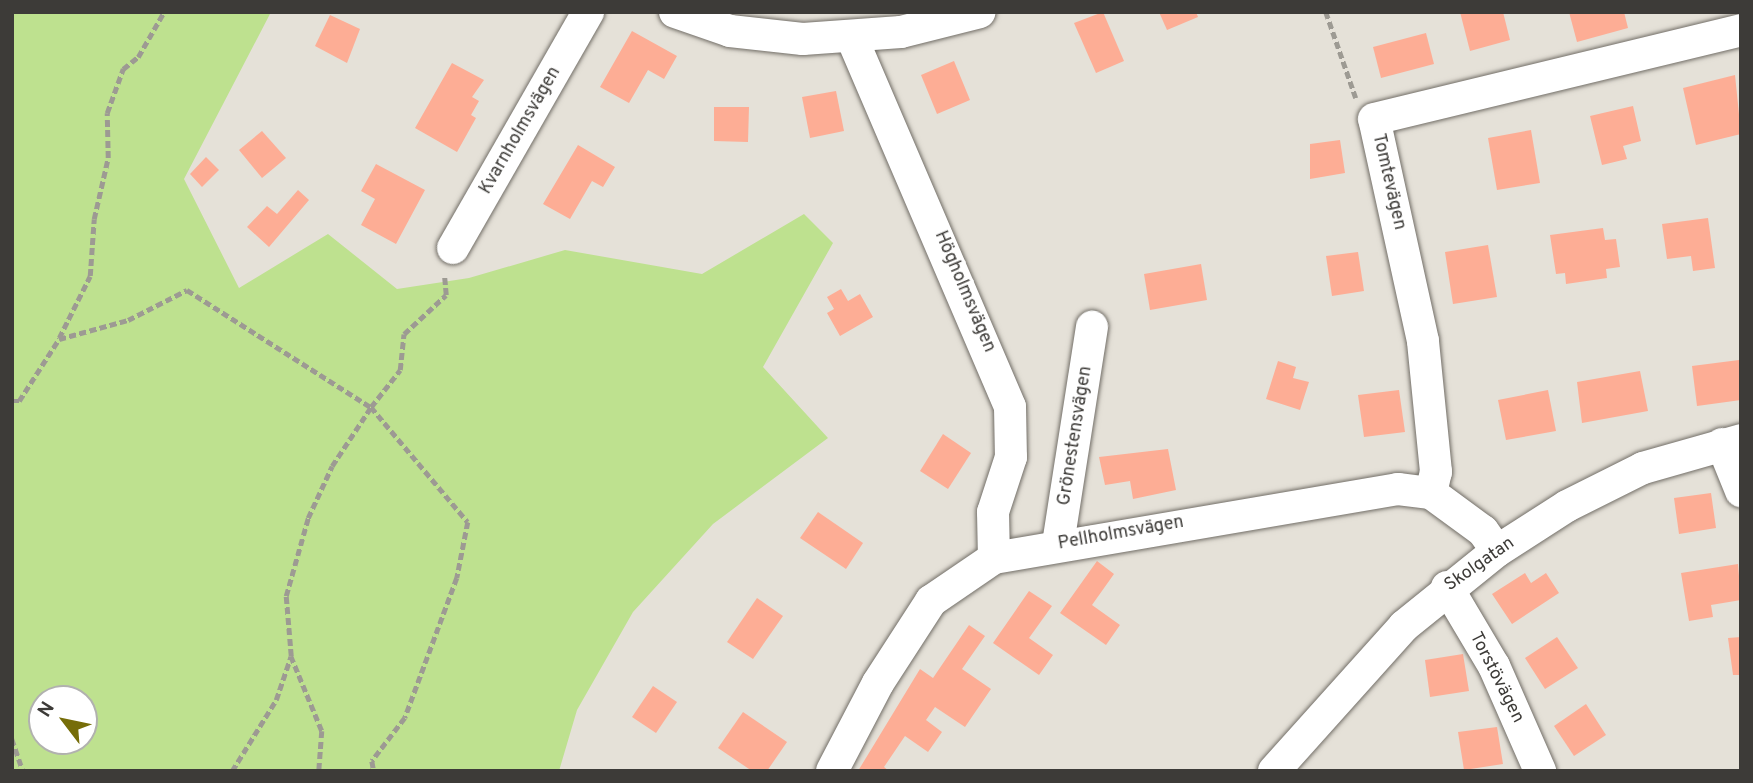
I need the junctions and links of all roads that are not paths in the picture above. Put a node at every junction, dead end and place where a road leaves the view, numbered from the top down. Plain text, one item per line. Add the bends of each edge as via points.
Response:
1 (588, 12) edge
2 (675, 12) edge
3 (980, 12) edge
4 (1741, 30) edge
5 (852, 38) junction
6 (453, 248) road end
7 (1092, 327) dead end
8 (1731, 442) edge
9 (1741, 491) edge
10 (1430, 493) junction
11 (1058, 544) junction
12 (1497, 551) junction
13 (994, 558) junction
14 (1447, 587) junction
15 (832, 771) edge
16 (1274, 771) edge
17 (1540, 771) edge

1 - 6 street, Kvarnholmsvägen
2 - 5 street via 772,39
3 - 5 street
4 - 10 street, Tomtevägen via 1374,119 1423,341 1436,472
5 - 13 street, Högholmsvägen via 1010,407 1011,457 993,512
7 - 11 street, Grönestensvägen
8 - 9 street
8 - 12 street, Skolgatan via 1643,468 1567,506
10 - 11 street, Pellholmsvägen via 1398,489 1354,495
10 - 12 street, Pellholmsvägen via 1483,531
11 - 13 street, Pellholmsvägen
12 - 14 street, Skolgatan
13 - 15 street, Pellholmsvägen via 931,601 878,682
14 - 16 street, Skolgatan via 1356,675
14 - 17 street, Torstövägen via 1494,666

